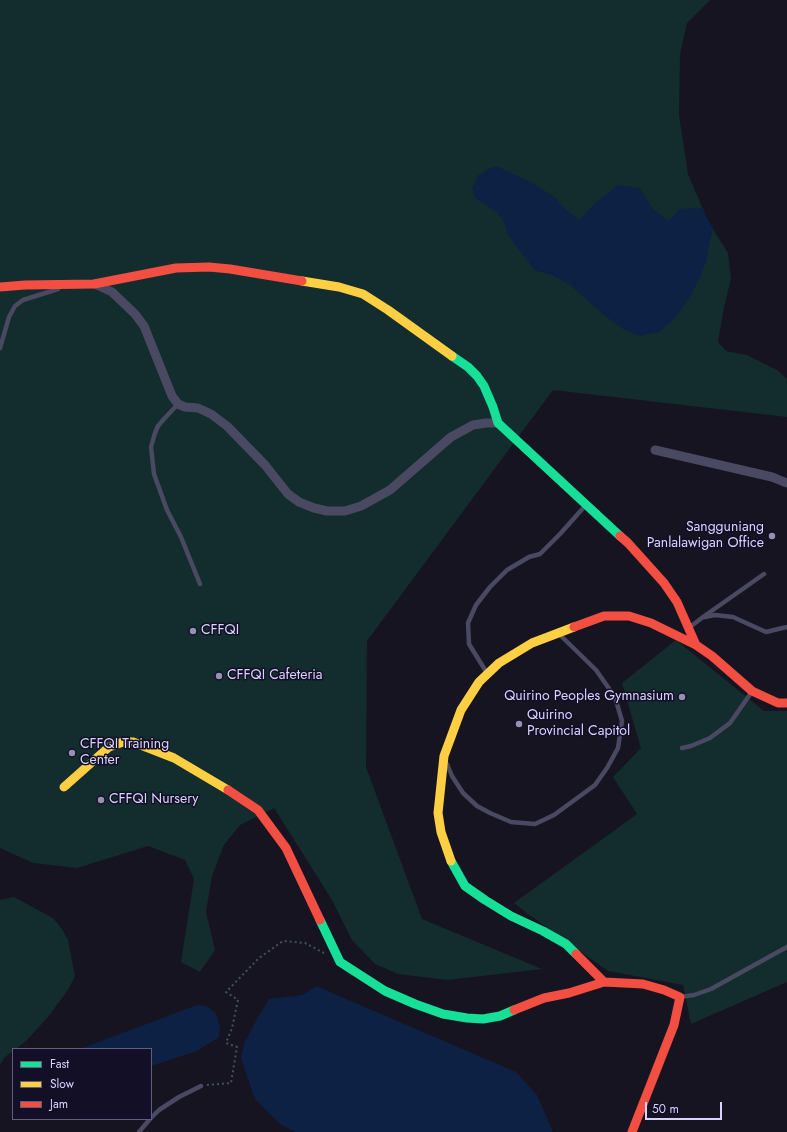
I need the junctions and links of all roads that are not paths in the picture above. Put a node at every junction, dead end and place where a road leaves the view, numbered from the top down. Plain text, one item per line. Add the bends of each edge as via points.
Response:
1 (75, 284) junction
2 (94, 284) junction
3 (0, 287) edge
4 (0, 348) edge
5 (178, 404) junction
6 (498, 423) junction
7 (655, 450) dead end
8 (787, 483) edge
9 (586, 504) junction
10 (764, 574) dead end
11 (200, 584) dead end
12 (703, 617) junction
13 (787, 627) edge
14 (689, 628) junction
15 (557, 633) junction
16 (696, 645) junction
17 (488, 674) junction
18 (752, 691) junction
19 (787, 703) edge
20 (682, 748) dead end
21 (444, 756) junction
22 (64, 787) dead end
23 (787, 947) edge
24 (604, 982) junction
25 (680, 997) junction
26 (201, 1086) road end
27 (152, 1116) edge
28 (148, 1120) edge
29 (139, 1132) edge
30 (632, 1132) edge

1 - 2 street
1 - 3 street
1 - 4 lane via 23,300 15,306
2 - 5 street via 112,292 144,326 172,396
2 - 6 street via 176,268 209,267 339,287 362,294 468,367 484,386
5 - 6 street via 211,414 227,426 265,465 288,494 299,502 327,511 345,511 361,506 390,490 451,437 473,425
5 - 11 lane via 158,426 155,434 151,447 154,474
6 - 9 street
7 - 8 street via 772,477
9 - 14 street via 628,543 664,583 678,602
9 - 17 lane via 540,554 529,557 507,570 476,605 468,623 469,644
10 - 12 lane
12 - 13 lane via 733,617 766,632
12 - 14 lane
14 - 16 street
15 - 16 street via 604,616 629,616 651,623
15 - 17 street via 532,643
15 - 21 lane via 596,670 615,697 622,721 618,748 595,785 554,815 535,824 511,822 477,806 452,776
16 - 18 street
17 - 21 street via 479,682 461,710
18 - 19 street via 778,703
18 - 20 lane via 730,723 710,738
21 - 24 street via 438,813 441,832 452,863 465,886 511,916 566,944
22 - 24 street via 109,747 123,742 145,746 174,758 220,784 258,810 286,848 340,962 385,991 415,1004 443,1014 483,1019 500,1016 544,998
23 - 25 lane via 711,989
24 - 25 street via 643,984
25 - 30 street via 674,1024
26 - 27 lane via 172,1101
28 - 29 lane

